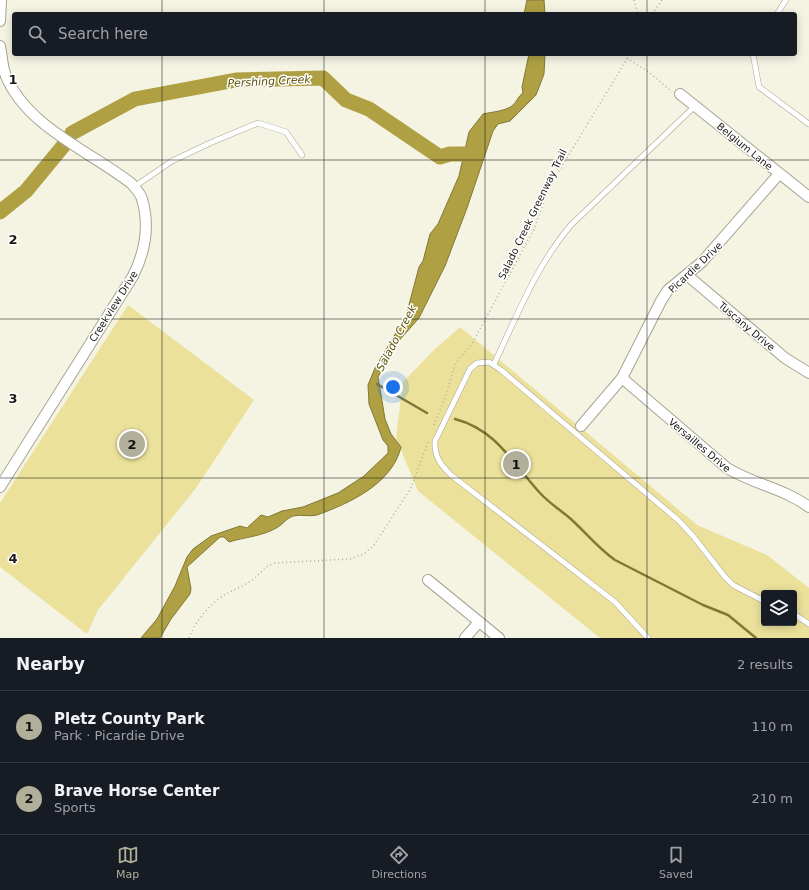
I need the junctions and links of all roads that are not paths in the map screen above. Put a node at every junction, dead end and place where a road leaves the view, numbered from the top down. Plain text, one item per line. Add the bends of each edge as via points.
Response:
1 (1, 0) edge
2 (786, 0) edge
3 (778, 12) edge
4 (0, 21) edge
5 (0, 46) edge
6 (753, 56) edge
7 (680, 94) road end
8 (695, 106) junction
9 (809, 124) edge
10 (302, 155) dead end
11 (779, 174) junction
12 (134, 187) junction
13 (809, 198) edge
14 (687, 276) junction
15 (494, 364) junction
16 (809, 373) edge
17 (622, 378) junction
18 (582, 426) dead end
19 (0, 488) edge
20 (809, 507) edge
21 (428, 580) dead end
22 (761, 599) edge
23 (797, 616) edge
24 (479, 622) junction
25 (809, 624) edge
26 (465, 638) edge
27 (498, 638) edge
28 (648, 638) edge

1 - 4 street
2 - 3 lane
5 - 12 street, Creekview Drive via 6,75 20,100 34,116 115,171
6 - 9 lane via 760,87
7 - 8 street, Belgium Lane
8 - 11 street, Belgium Lane
8 - 15 lane via 571,225 554,245 539,268
10 - 12 lane via 286,132 258,124 172,161
11 - 13 street, Belgium Lane
11 - 14 street, Picardie Drive via 726,237
12 - 19 street, Creekview Drive via 142,198 146,219 145,242 140,261
14 - 16 street, Tuscany Drive via 785,358
14 - 17 street, Picardie Drive via 668,290
15 - 22 lane via 678,520 733,585
15 - 28 lane via 477,363 470,369 435,442 434,449 438,460 452,475 615,602
17 - 18 street, Picardie Drive
17 - 20 street, Versailles Drive via 728,468 800,500
21 - 24 street
23 - 25 lane
24 - 26 street
24 - 27 street

